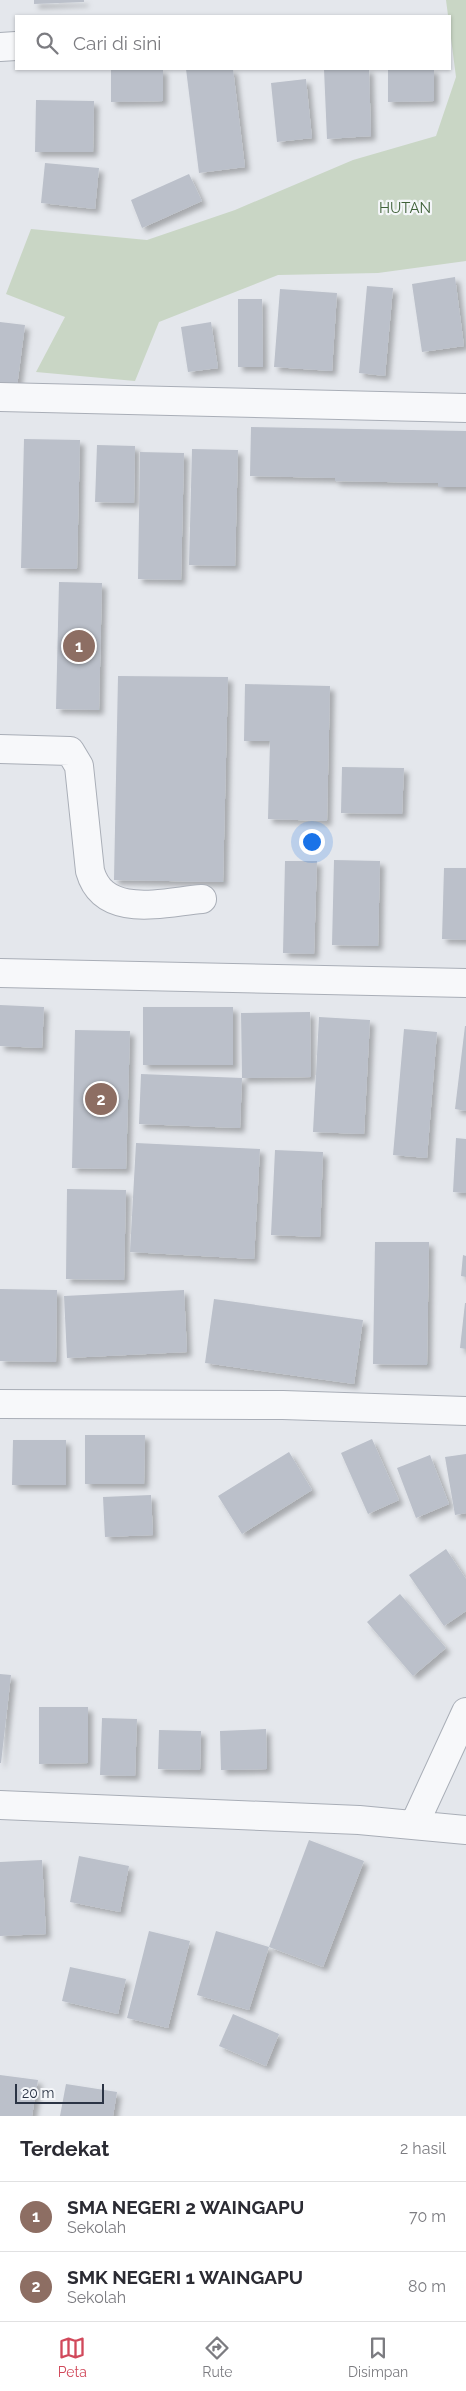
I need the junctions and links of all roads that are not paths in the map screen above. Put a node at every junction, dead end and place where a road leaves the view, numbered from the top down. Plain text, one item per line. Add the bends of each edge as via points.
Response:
1 (15, 46) edge
2 (0, 47) edge
3 (0, 397) edge
4 (466, 408) edge
5 (0, 749) edge
6 (202, 899) dead end
7 (0, 974) edge
8 (466, 983) edge
9 (0, 1404) edge
10 (466, 1411) edge
11 (466, 1712) edge
12 (0, 1805) edge
13 (414, 1825) junction
14 (466, 1830) edge

1 - 2 street
3 - 4 street
5 - 6 street via 70,751 79,766 90,871 103,893 125,905
7 - 8 street
9 - 10 street via 284,1405
11 - 13 street
12 - 13 street
13 - 14 street

